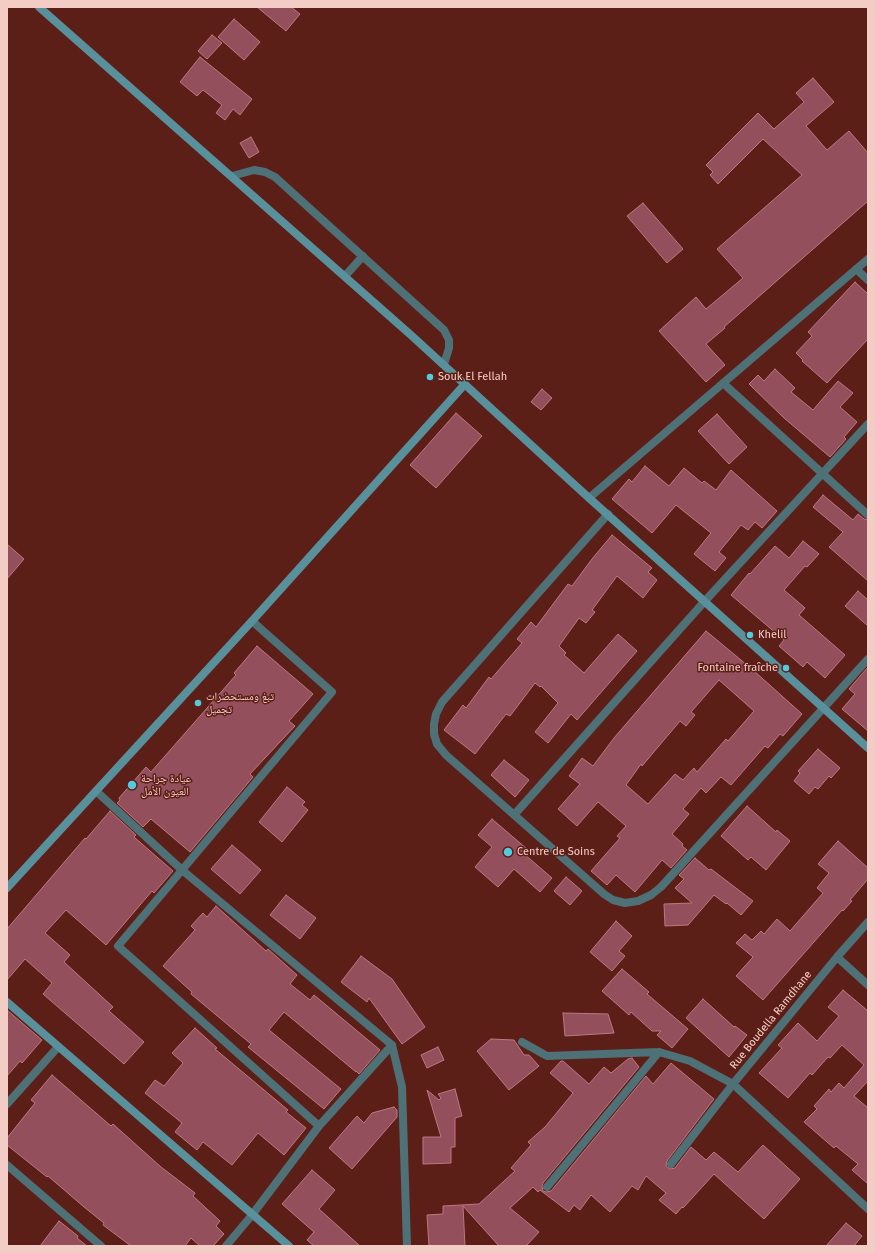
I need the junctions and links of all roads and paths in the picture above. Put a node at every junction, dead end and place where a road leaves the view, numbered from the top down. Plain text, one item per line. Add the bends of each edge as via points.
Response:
1 (39, 7) edge
2 (232, 176) junction
3 (363, 256) junction
4 (868, 259) edge
5 (856, 269) junction
6 (345, 276) junction
7 (868, 280) edge
8 (444, 364) junction
9 (723, 383) junction
10 (465, 384) junction
11 (868, 424) edge
12 (823, 473) junction
13 (589, 498) junction
14 (608, 514) junction
15 (868, 515) edge
16 (704, 602) junction
17 (252, 621) junction
18 (868, 659) edge
19 (823, 708) junction
20 (868, 748) edge
21 (96, 791) junction
22 (514, 815) junction
23 (182, 870) junction
24 (7, 888) edge
25 (868, 922) edge
26 (837, 957) junction
27 (868, 985) edge
28 (7, 1002) edge
29 (522, 1042) dead end
30 (392, 1045) junction
31 (58, 1047) junction
32 (659, 1052) junction
33 (733, 1084) junction
34 (7, 1104) edge
35 (319, 1126) junction
36 (671, 1164) dead end
37 (7, 1166) edge
38 (547, 1187) dead end
39 (868, 1209) edge
40 (252, 1215) junction
41 (101, 1246) edge
42 (226, 1246) edge
43 (289, 1246) edge
44 (407, 1246) edge

1 - 2 main road
2 - 3 street via 254,170 275,177
2 - 6 main road
3 - 6 street
3 - 8 street via 444,330 449,340 449,348
4 - 5 street
5 - 7 street
5 - 9 street
6 - 8 main road
8 - 10 main road
9 - 12 street
9 - 13 street
10 - 13 main road
10 - 17 main road
11 - 12 street
12 - 15 street
12 - 16 street
13 - 14 main road
14 - 16 main road
14 - 22 street via 442,702 436,714 434,734 437,744
16 - 19 main road
16 - 22 street
17 - 21 main road
17 - 23 street via 332,692
18 - 19 street
19 - 20 main road
19 - 22 street via 661,887 638,901 625,903 604,894
21 - 23 street
21 - 24 main road
23 - 30 street
23 - 35 street via 118,946
25 - 26 street, Rue Boudella Ramdhane
26 - 27 street
26 - 33 street, Rue Boudella Ramdhane
28 - 31 main road
29 - 32 street via 548,1056
30 - 35 street
30 - 44 street via 402,1086
31 - 34 street
31 - 40 main road
32 - 33 street via 690,1061
32 - 38 street
33 - 36 street
33 - 39 street, Rue Boudella Ramdhane
35 - 40 street
37 - 41 street
40 - 42 street
40 - 43 main road

